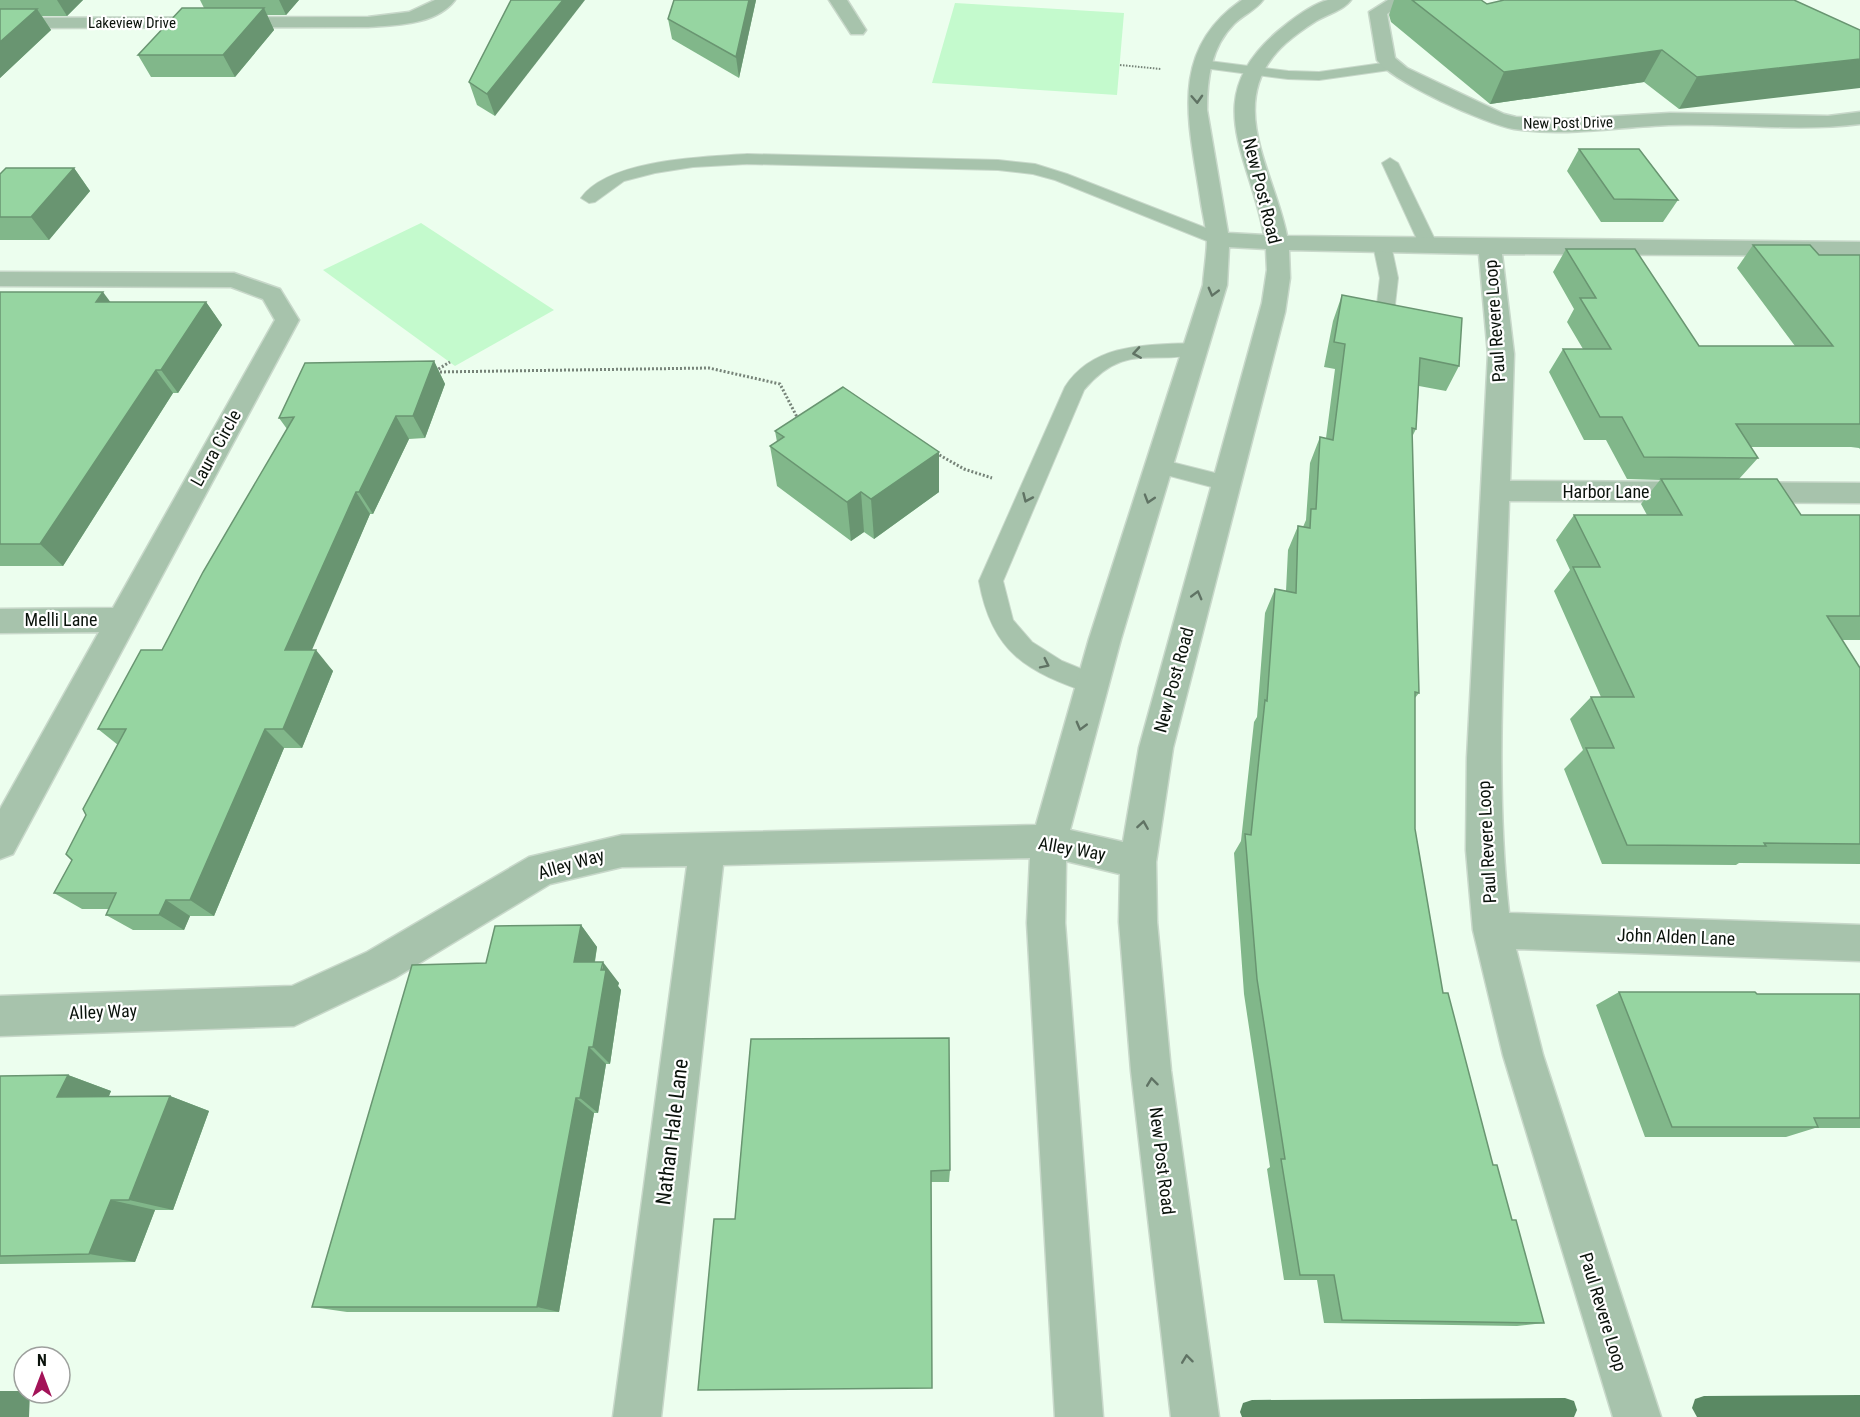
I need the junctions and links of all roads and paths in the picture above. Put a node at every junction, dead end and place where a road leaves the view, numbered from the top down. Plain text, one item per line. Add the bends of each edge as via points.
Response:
1 (446, 0) edge
2 (837, 0) edge
3 (1254, 0) edge
4 (1342, 0) edge
5 (1422, 0) edge
6 (0, 23) edge
7 (857, 30) dead end
8 (1201, 64) junction
9 (1390, 66) junction
10 (1253, 71) junction
11 (1860, 118) edge
12 (1390, 163) dead end
13 (589, 198) dead end
14 (1218, 239) junction
15 (1277, 243) junction
16 (1382, 245) junction
17 (1429, 246) junction
18 (1490, 247) junction
19 (1860, 249) edge
20 (0, 279) edge
21 (1384, 321) edge
22 (1196, 349) junction
23 (450, 362) dead end
24 (798, 420) edge
25 (928, 452) edge
26 (1159, 466) junction
27 (1227, 483) junction
28 (1031, 489) junction
29 (1497, 491) junction
30 (1860, 493) edge
31 (123, 620) junction
32 (0, 621) edge
33 (1092, 684) junction
34 (1049, 841) junction
35 (0, 843) edge
36 (707, 848) junction
37 (1138, 862) junction
38 (1492, 930) junction
39 (1860, 944) edge
40 (0, 1016) edge
41 (637, 1417) edge
42 (1079, 1417) edge
43 (1195, 1417) edge
44 (1637, 1417) edge

1 - 6 street, Lakeview Drive via 438,8 408,19 369,22
2 - 7 street
3 - 8 street via 1217,31
4 - 10 street, New Post Road via 1289,28
5 - 9 street via 1389,5 1378,12
8 - 10 lane
8 -> 14 street via 1197,110
9 - 10 lane via 1319,76
9 - 11 street, New Post Drive via 1482,113 1516,123 1565,125 1670,119 1828,122
10 - 15 street, New Post Road via 1245,94 1244,118
12 - 17 lane
13 - 14 lane via 618,178 693,162 747,159 998,165 1061,177
14 - 15 street, Paul Revere Loop
14 -> 22 street via 1215,285
15 - 16 street, Paul Revere Loop
15 - 27 street, New Post Road via 1279,277 1273,312
16 - 17 street, Paul Revere Loop
16 - 21 lane via 1389,278
17 - 18 street, Paul Revere Loop
18 - 19 street, Paul Revere Loop
18 - 29 street, Paul Revere Loop via 1501,354
20 - 31 street, Laura Circle via 234,280 272,294 286,320
22 - 26 street
22 -> 28 lane via 1110,358 1091,370 1075,387
23 - 24 path via 433,372 709,368 780,384
25 - 28 path via 942,455 964,469
26 - 27 lane
26 -> 33 street
37 -> 27 street, New Post Road via 1156,747
28 -> 33 lane via 991,580 993,603 1021,650
29 - 30 street, Harbor Lane
29 - 38 street, Paul Revere Loop via 1484,758 1484,850
31 - 32 street, Melli Lane
31 - 35 street, Laura Circle
33 -> 34 street
34 - 36 street, Alley Way
34 - 37 street, Alley Way
34 - 42 street via 1046,923
36 - 40 street, Alley Way via 622,850 542,869 381,965 294,1006
36 - 41 street, Nathan Hale Lane
43 -> 37 street, New Post Road via 1151,1071 1138,922
38 - 39 street, John Alden Lane
38 - 44 street, Paul Revere Loop via 1523,1055

